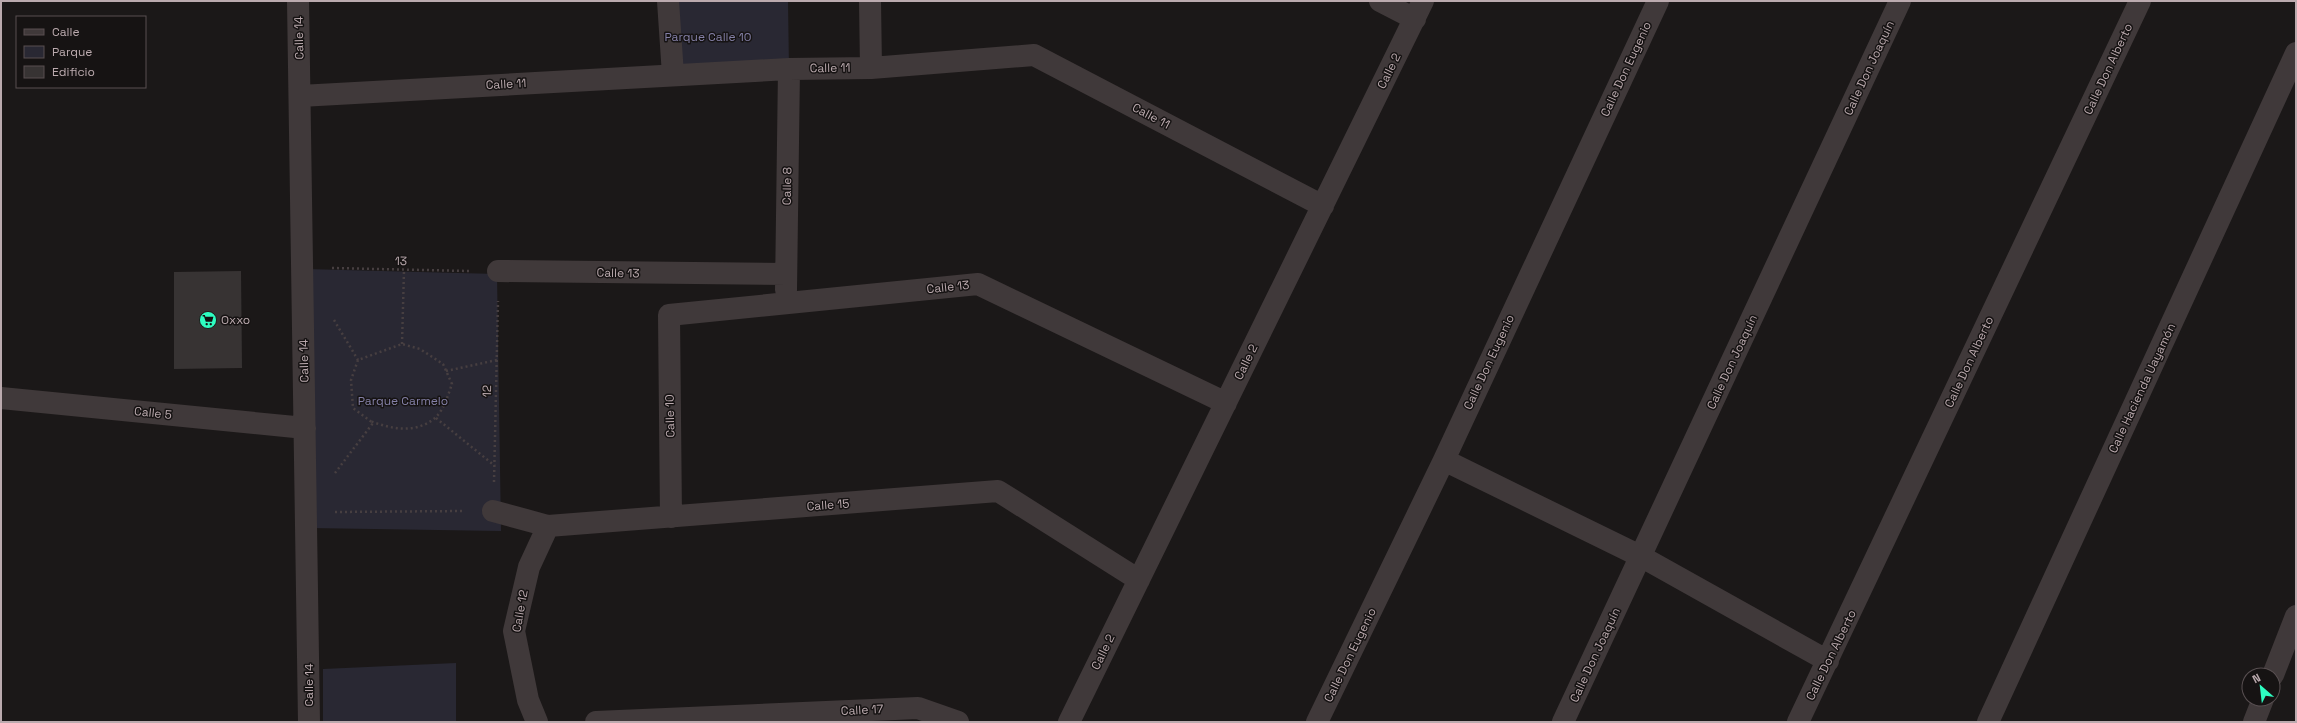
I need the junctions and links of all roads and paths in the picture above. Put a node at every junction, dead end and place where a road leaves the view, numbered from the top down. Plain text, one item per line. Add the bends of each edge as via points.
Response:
1 (298, 1) edge
2 (668, 1) edge
3 (870, 1) edge
4 (1380, 1) edge
5 (1658, 1) edge
6 (1900, 1) edge
7 (2140, 1) edge
8 (1419, 10) edge
9 (2296, 53) edge
10 (871, 68) junction
11 (789, 69) junction
12 (673, 75) junction
13 (300, 96) junction
14 (1323, 206) junction
15 (303, 268) junction
16 (404, 270) junction
17 (498, 271) junction
18 (786, 274) junction
19 (785, 304) junction
20 (669, 315) joint
21 (402, 344) junction
22 (497, 360) junction
23 (446, 371) junction
24 (1, 398) edge
25 (1226, 403) junction
26 (436, 418) junction
27 (370, 421) junction
28 (305, 428) junction
29 (1444, 460) junction
30 (495, 466) junction
31 (335, 474) dead end
32 (493, 511) junction
33 (306, 512) junction
34 (671, 517) junction
35 (548, 526) junction
36 (1642, 557) junction
37 (1139, 580) junction
38 (2296, 616) edge
39 (1828, 661) junction
40 (2276, 667) edge
41 (2260, 707) edge
42 (309, 722) edge
43 (537, 722) edge
44 (596, 722) edge
45 (958, 722) edge
46 (1069, 722) edge
47 (1318, 722) edge
48 (1563, 722) edge
49 (1798, 722) edge
50 (1988, 722) edge
51 (2254, 722) edge

1 - 13 street, Calle 14
2 - 12 street
3 - 10 street
4 - 8 street
5 - 29 street, Calle Don Eugenio
6 - 36 street, Calle Don Joaquín
7 - 39 street, Calle Don Alberto
8 - 14 street, Calle 2
9 - 50 street, Calle Hacienda Uayamón
10 - 11 street, Calle 11
10 - 14 street, Calle 11 via 1034,55
11 - 12 street, Calle 11
11 - 18 street, Calle 8
12 - 13 street, Calle 11
13 - 15 street, Calle 14
14 - 25 street, Calle 2
15 - 16 path, 13
15 - 28 street, Calle 14
16 - 17 path, 13
16 - 21 path
17 - 18 street, Calle 13
17 - 22 path, 12
18 - 19 street, Calle 8
19 - 20 street, Calle 13
19 - 25 street, Calle 13 via 978,284
20 - 34 street, Calle 10
21 - 23 path via 420,349 443,364
21 - 27 path via 358,360 351,380 353,408
22 - 23 path
22 - 30 path, 12
23 - 26 path via 452,384
24 - 28 street, Calle 5
25 - 37 street, Calle 2
26 - 27 path via 415,428 390,428
26 - 30 path
27 - 31 path via 373,423
28 - 33 street, Calle 14
29 - 36 street
29 - 47 street, Calle Don Eugenio
30 - 32 path, 12
32 - 33 path
32 - 35 street, Calle 15
33 - 42 street, Calle 14
34 - 35 street, Calle 15
34 - 37 street, Calle 15 via 998,491
35 - 43 street, Calle 12 via 529,567 514,631 528,700
36 - 39 street
36 - 48 street, Calle Don Joaquín
37 - 46 street, Calle 2
38 - 40 street
39 - 49 street, Calle Don Alberto
41 - 51 street
44 - 45 street, Calle 17 via 918,708

